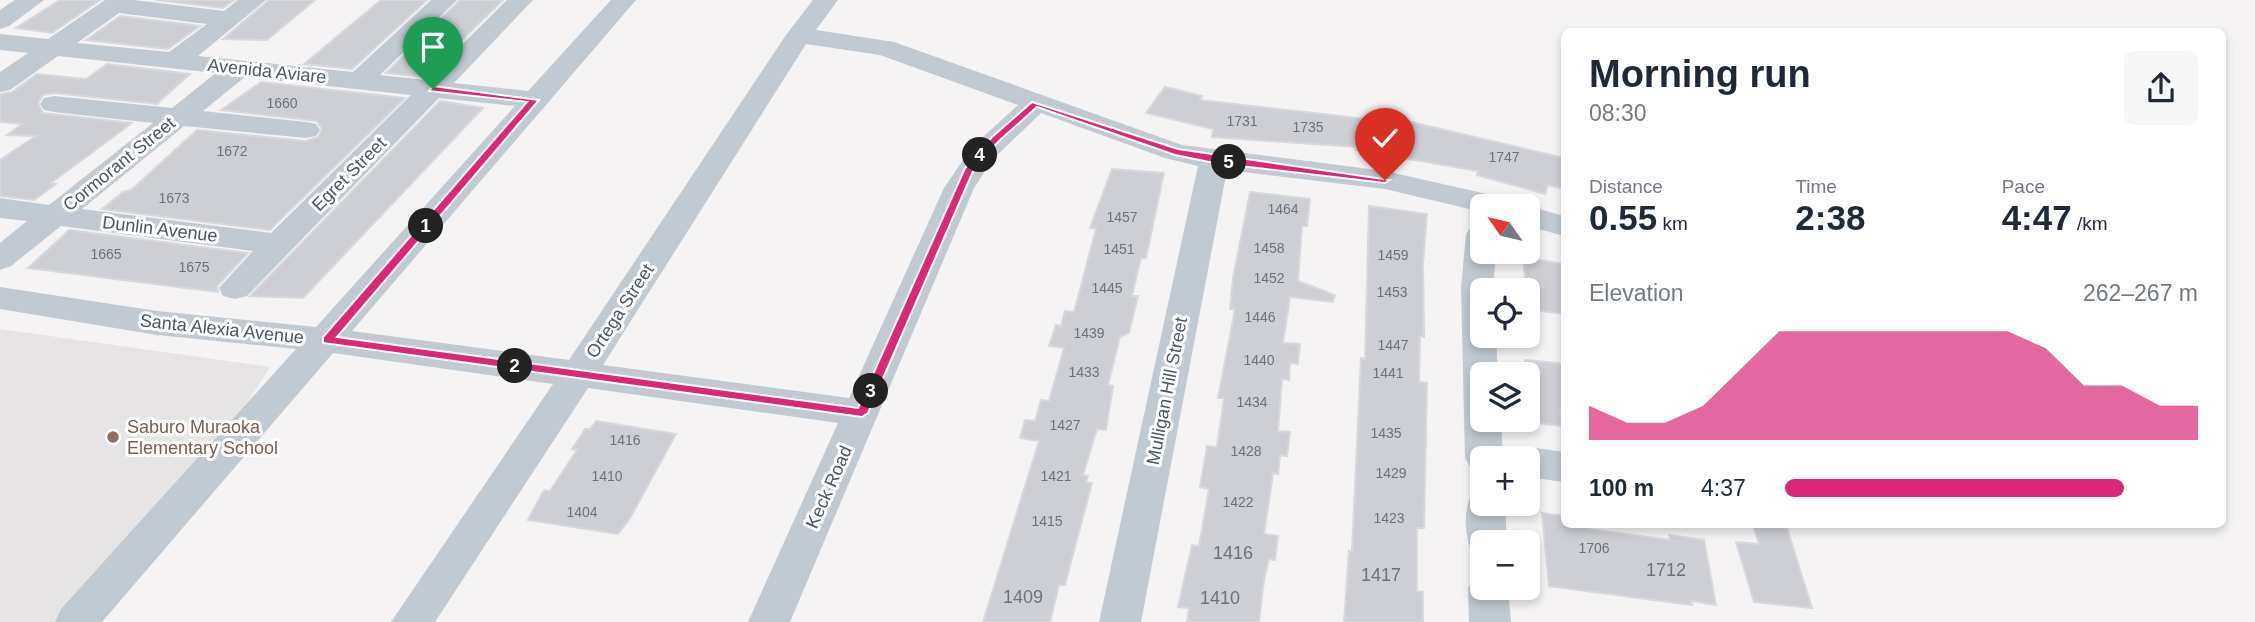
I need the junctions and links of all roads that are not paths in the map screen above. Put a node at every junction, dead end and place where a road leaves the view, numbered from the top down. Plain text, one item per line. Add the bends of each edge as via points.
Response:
1 (32, 0) edge
2 (254, 0) edge
3 (445, 0) edge
4 (521, 0) edge
5 (624, 0) edge
6 (826, 0) edge
7 (118, 2) edge
8 (230, 19) junction
9 (0, 21) edge
10 (799, 35) junction
11 (0, 42) edge
12 (52, 47) junction
13 (174, 61) junction
14 (239, 68) junction
15 (359, 81) junction
16 (0, 84) edge
17 (433, 89) junction
18 (534, 100) junction
19 (54, 104) dead end
20 (1035, 104) junction
21 (178, 117) junction
22 (306, 131) dead end
23 (1214, 160) junction
24 (1470, 200) edge
25 (0, 208) edge
26 (55, 215) junction
27 (1540, 219) edge
28 (1561, 225) edge
29 (278, 244) junction
30 (0, 259) edge
31 (1479, 264) edge
32 (236, 288) dead end
33 (0, 298) edge
34 (327, 340) junction
35 (578, 375) junction
36 (862, 413) junction
37 (1487, 446) edge
38 (1540, 464) edge
39 (1561, 467) edge
40 (1489, 600) edge
41 (76, 622) edge
42 (412, 622) edge
43 (769, 622) edge
44 (1121, 622) edge
45 (1490, 622) edge

1 - 9 street
2 - 8 street
3 - 15 street
4 - 17 street, Egret Street
5 - 18 street
6 - 10 street, Ortega Street
7 - 8 street
7 - 12 street
8 - 13 street
10 - 20 street via 885,48
10 - 35 street, Ortega Street
11 - 12 street, Avenida Aviare
12 - 13 street, Avenida Aviare
12 - 16 street
13 - 14 street, Avenida Aviare
14 - 15 street, Avenida Aviare
14 - 21 street, Cormorant Street
15 - 17 street, Avenida Aviare
17 - 18 street, Avenida Aviare
17 - 29 street, Egret Street
18 - 34 street
19 - 21 street
20 - 23 street via 1137,140
20 - 36 street, Keck Road via 982,153 964,178
21 - 22 street
21 - 26 street, Cormorant Street
23 - 24 street via 1385,180
23 - 44 street, Mulligan Hill Street
25 - 26 street, Dunlin Avenue
26 - 29 street, Dunlin Avenue
26 - 30 street, Cormorant Street
27 - 28 street
29 - 32 street, Egret Street
31 - 37 street
33 - 34 street, Santa Alexia Avenue via 157,323
34 - 35 street, Santa Alexia Avenue
34 - 41 street
35 - 36 street, Santa Alexia Avenue
35 - 42 street, Ortega Street
36 - 43 street, Keck Road
38 - 39 street
40 - 45 street

